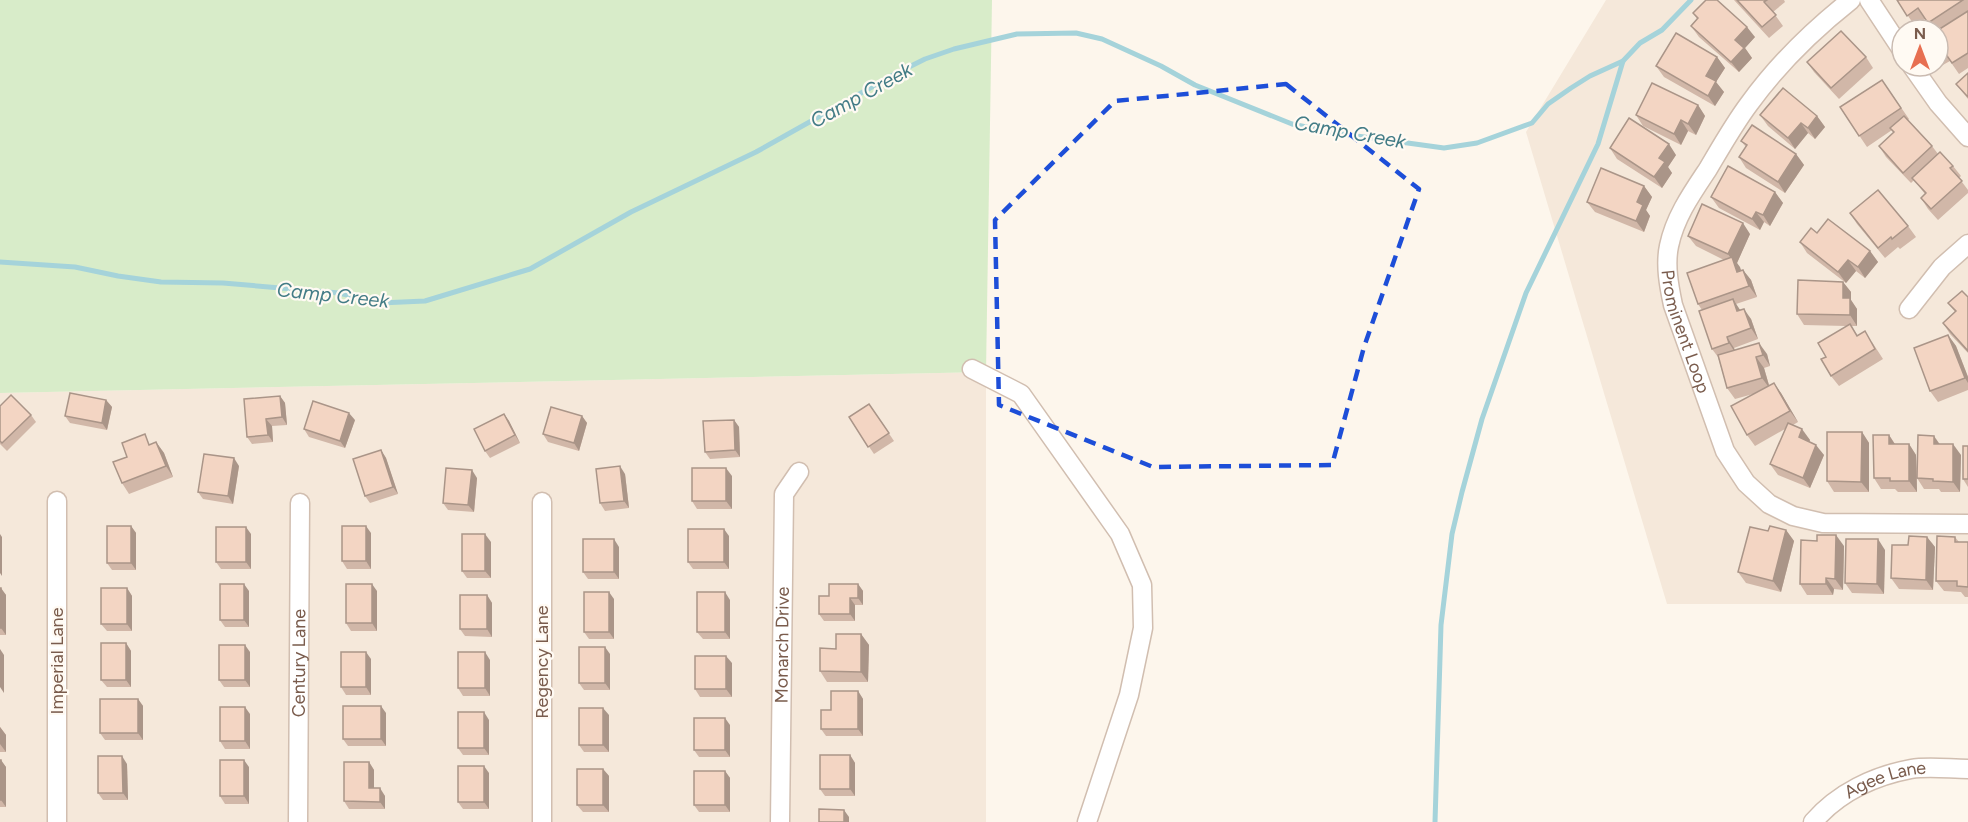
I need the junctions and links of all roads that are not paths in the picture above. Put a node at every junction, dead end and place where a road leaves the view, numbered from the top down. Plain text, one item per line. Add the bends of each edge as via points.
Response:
1 (1851, 0) edge
2 (1869, 0) edge
3 (1890, 32) edge
4 (1920, 78) edge
5 (1968, 137) edge
6 (1968, 244) edge
7 (1909, 309) dead end
8 (972, 369) dead end
9 (799, 472) dead end
10 (57, 501) dead end
11 (542, 502) dead end
12 (300, 503) dead end
13 (1968, 524) edge
14 (1968, 770) edge
15 (57, 822) edge
16 (298, 822) edge
17 (542, 822) edge
18 (780, 822) edge
19 (1087, 822) edge
20 (1813, 822) edge

1 - 13 street, Prominent Loop via 1809,36 1765,83 1684,206 1668,247 1671,298 1725,451 1746,483 1769,504 1793,516 1823,523
2 - 3 street
4 - 5 street
6 - 7 street via 1942,267
8 - 19 street via 1021,394 1120,534 1142,585 1143,628 1129,695
9 - 18 street, Monarch Drive via 784,494
10 - 15 street, Imperial Lane
11 - 17 street, Regency Lane
12 - 16 street, Century Lane
14 - 20 street, Agee Lane via 1913,769 1863,783

